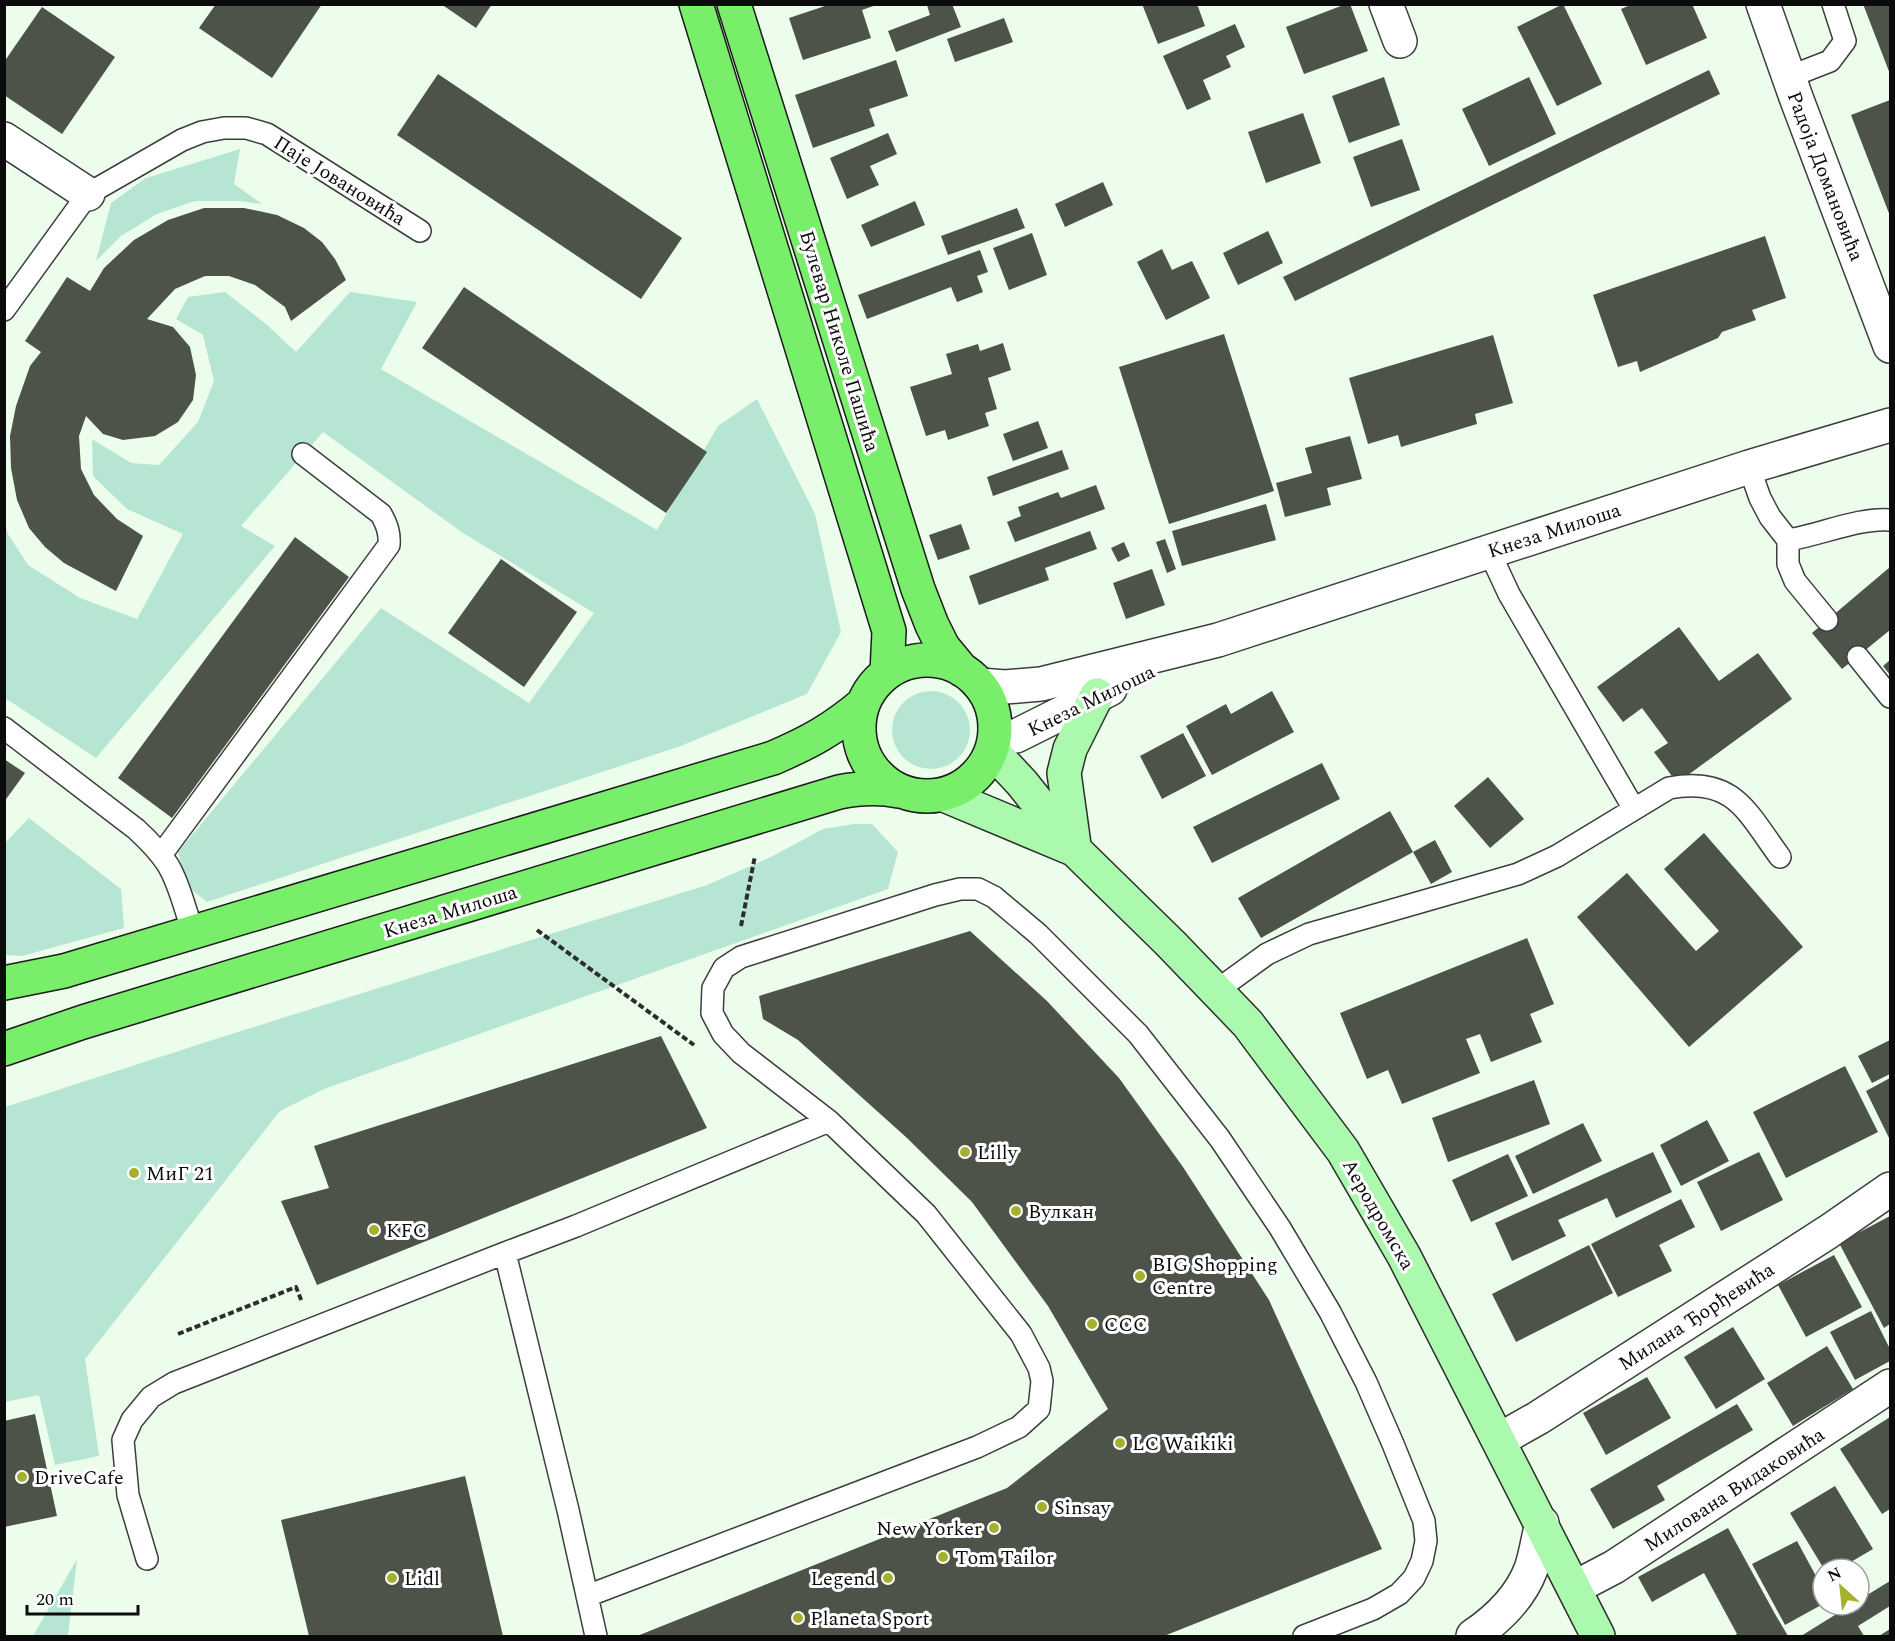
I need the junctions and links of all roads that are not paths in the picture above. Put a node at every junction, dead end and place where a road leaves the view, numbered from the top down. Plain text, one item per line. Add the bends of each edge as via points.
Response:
1 (696, 4) edge
2 (734, 4) edge
3 (1386, 4) edge
4 (1763, 4) edge
5 (1833, 4) edge
6 (1401, 41) dead end
7 (1789, 77) junction
8 (4, 139) edge
9 (88, 194) junction
10 (420, 231) dead end
11 (4, 310) edge
12 (1890, 346) edge
13 (1890, 425) edge
14 (303, 454) dead end
15 (1749, 466) junction
16 (1890, 520) edge
17 (1788, 540) junction
18 (1489, 551) junction
19 (872, 574) junction
20 (1827, 620) dead end
21 (1218, 640) junction
22 (1858, 657) dead end
23 (887, 673) junction
24 (971, 677) junction
25 (1097, 695) junction
26 (1890, 697) edge
27 (863, 704) junction
28 (4, 728) edge
29 (994, 744) junction
30 (796, 748) junction
31 (899, 791) junction
32 (944, 795) junction
33 (1634, 809) junction
34 (1075, 850) junction
35 (161, 855) junction
36 (1780, 857) dead end
37 (193, 932) junction
38 (4, 984) edge
39 (1216, 991) junction
40 (4, 1049) edge
41 (829, 1121) junction
42 (1890, 1189) edge
43 (505, 1252) junction
44 (1890, 1386) edge
45 (1499, 1440) junction
46 (1542, 1523) junction
47 (147, 1559) dead end
48 (1574, 1588) junction
49 (587, 1596) junction
50 (596, 1636) edge
51 (1304, 1636) edge
52 (1473, 1636) edge
53 (1598, 1636) edge

1 - 19 main road, Булевар Николе Пашића
2 - 24 main road, Булевар Николе Пашића via 918,589 944,647
3 - 6 street
4 - 7 street, Радоја Домановића
5 - 7 lane via 1845,41 1830,61
7 - 12 street, Радоја Домановића
8 - 9 street
9 - 10 lane, Паје Јовановића via 182,140 202,132 246,128 267,134
9 - 11 lane
13 - 15 street, Кнеза Милоша
14 - 35 lane via 381,514 390,535 389,545
15 - 17 lane via 1770,517
15 - 18 street, Кнеза Милоша
16 - 17 lane via 1866,520
17 - 20 lane via 1788,564 1795,581
18 - 21 street, Кнеза Милоша
18 - 33 lane via 1509,594
19 - 23 main road, Булевар Николе Пашића via 889,631
19 - 30 main road via 867,652 861,677 826,720
21 - 24 street, Кнеза Милоша via 1041,684 1005,687
21 - 25 street, Кнеза Милоша
22 - 26 lane
23 - 24 main road via 924,660 944,662
23 - 27 main road
24 - 29 main road via 990,700 996,719
25 - 29 street, Кнеза Милоша via 1054,719
25 - 34 street via 1070,749 1064,773
27 - 30 main road via 823,735
27 - 31 main road via 859,724 868,764
28 - 35 lane via 136,829
29 - 32 main road via 981,771 965,786
29 - 34 street, Аеродромска
30 - 37 main road
31 - 32 main road via 921,796
31 - 40 main road, Кнеза Милоша via 878,787 839,792
32 - 34 street, Аеродромска
33 - 36 lane via 1669,788 1688,784 1708,786 1740,803
33 - 39 lane via 1557,856 1518,874 1309,934 1267,954
34 - 39 street, Аеродромска
35 - 37 lane via 175,878
37 - 38 main road via 64,971
39 - 45 street, Аеродромска via 1248,1024 1343,1151 1404,1256
41 - 43 lane
41 - 49 lane via 926,1214 1021,1334 1040,1368 1039,1409 1019,1427 977,1447
41 - 51 lane via 741,1053 723,1034 712,1013 713,988 724,968 741,957 935,895 978,889 994,897 1038,934 1138,1034 1220,1138 1330,1312 1366,1382 1424,1521 1422,1561 1414,1578 1399,1594 1373,1609
42 - 45 street, Милана Ђорђевића
43 - 47 lane via 174,1383 151,1397 132,1420 123,1440 128,1495
43 - 49 lane
44 - 48 street, Милована Видаковића via 1614,1567
45 - 46 street, Аеродромска
46 - 48 street, Аеродромска
46 - 52 street via 1531,1568 1519,1593 1494,1622
48 - 53 street, Аеродромска
49 - 50 lane

